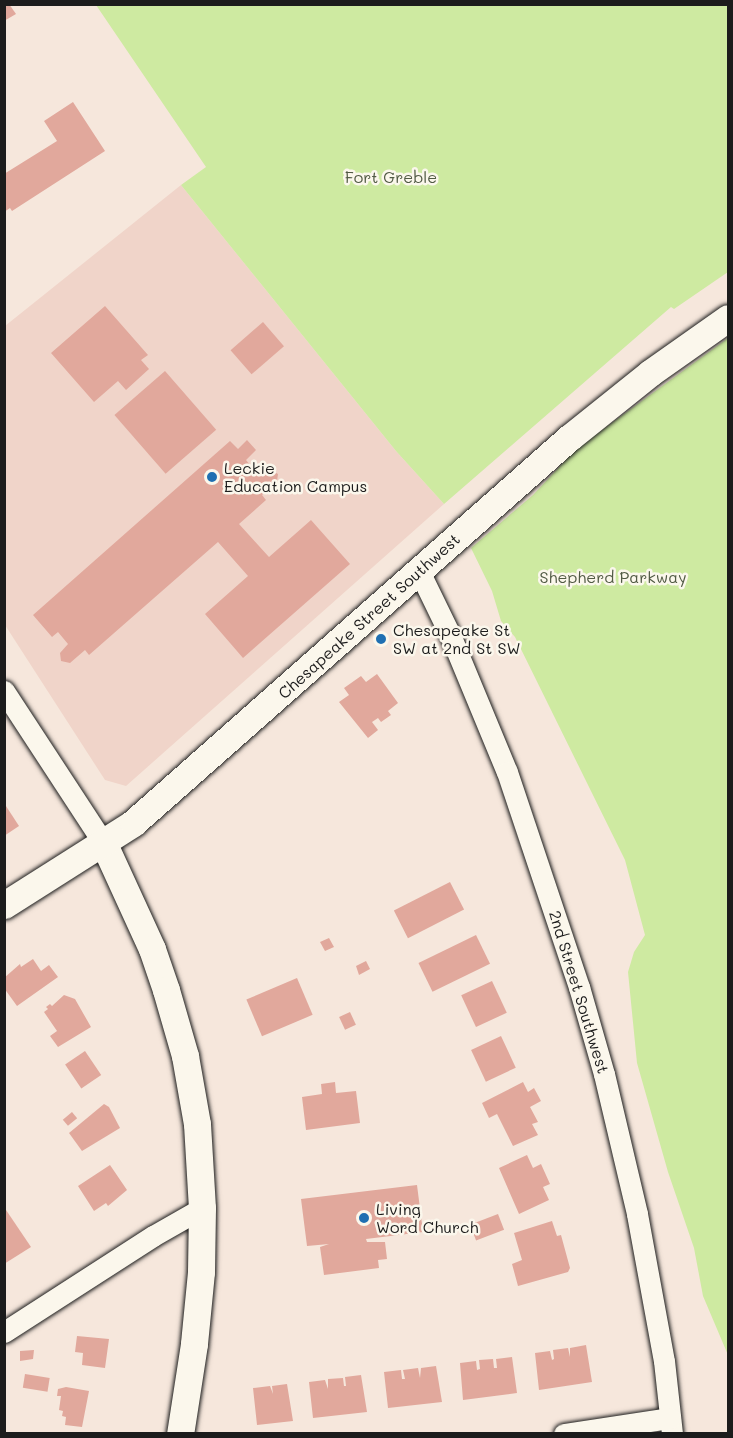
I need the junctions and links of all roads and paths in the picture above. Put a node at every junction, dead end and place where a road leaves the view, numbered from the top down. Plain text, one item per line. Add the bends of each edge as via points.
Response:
1 (729, 318) edge
2 (419, 571) junction
3 (4, 691) edge
4 (104, 844) junction
5 (4, 905) edge
6 (202, 1208) junction
7 (4, 1332) edge
8 (671, 1426) edge
9 (180, 1434) edge
10 (564, 1434) edge

1 - 2 street, Chesapeake Street Southwest via 569,438
2 - 4 street, Chesapeake Street Southwest via 157,804
2 - 8 street, 2nd Street Southwest via 447,627 507,772 579,987 637,1214
3 - 4 street
4 - 5 street, Chesapeake Street Southwest
4 - 6 street via 152,949 178,1027 194,1101
6 - 7 street
6 - 9 street via 200,1289
8 - 10 street

